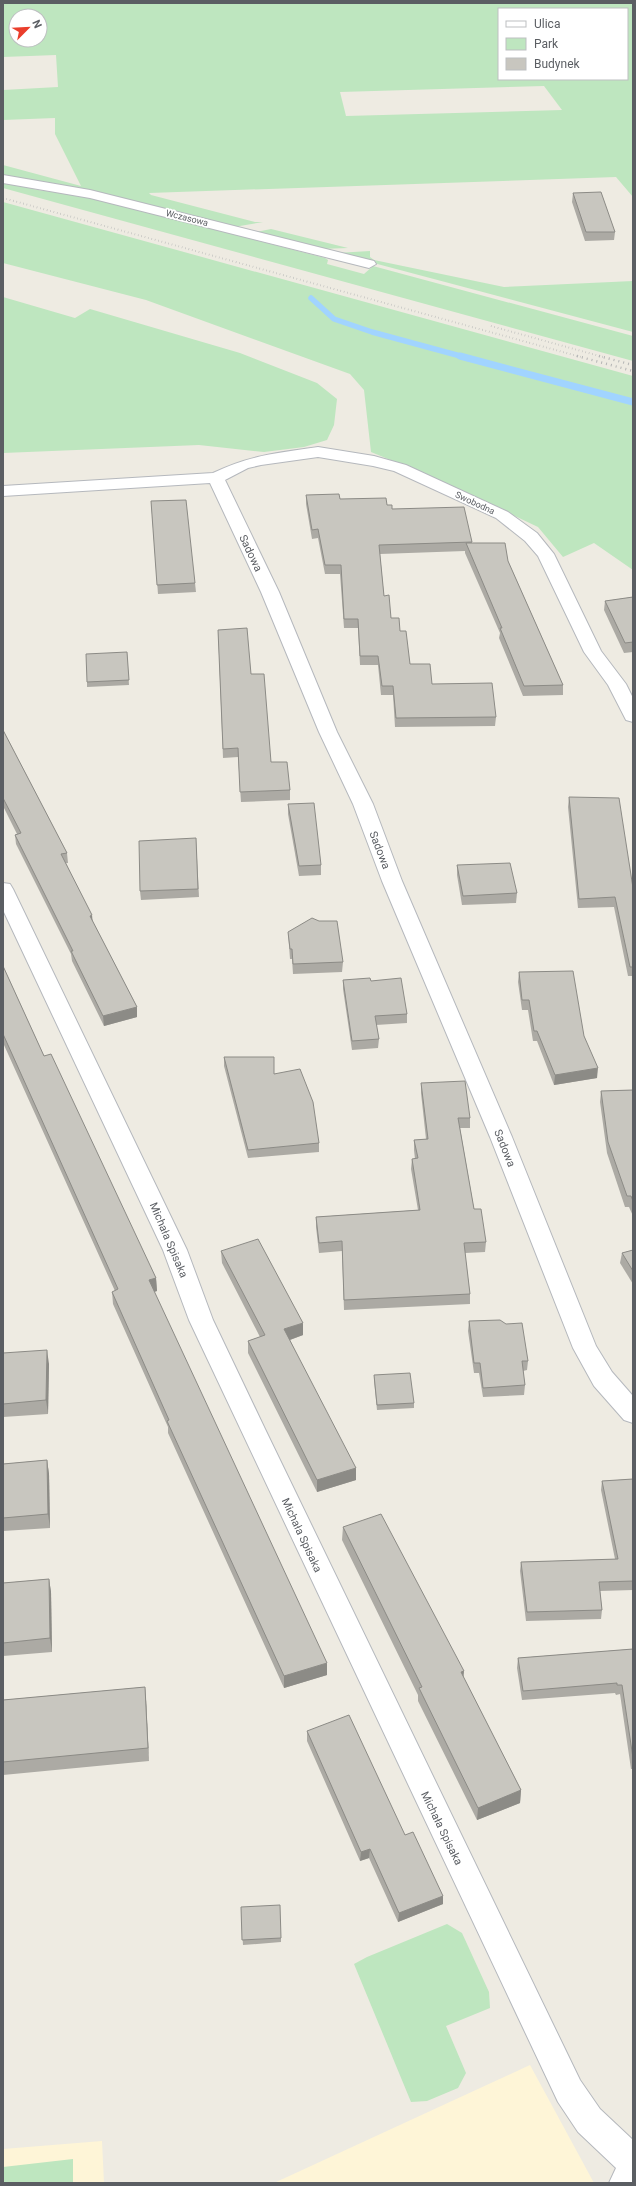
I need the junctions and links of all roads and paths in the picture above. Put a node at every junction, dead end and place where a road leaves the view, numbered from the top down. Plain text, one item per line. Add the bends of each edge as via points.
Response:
1 (3, 179) edge
2 (369, 264) dead end
3 (216, 478) junction
4 (3, 491) edge
5 (633, 716) edge
6 (3, 889) edge
7 (633, 1412) edge
8 (633, 2161) edge
9 (633, 2170) edge
10 (625, 2183) edge

1 - 2 street, Wczasowa via 90,194
3 - 4 street
3 - 5 street, Swobodna via 259,460 302,453 329,453 400,468 502,515 531,537 546,554 593,652 616,684
3 - 7 street, Sadowa via 270,592 328,732 363,804 392,881 501,1137 585,1348 603,1379
6 - 8 street, Michała Spisaka via 175,1250 201,1320 252,1429 568,2091 595,2128
9 - 10 street

